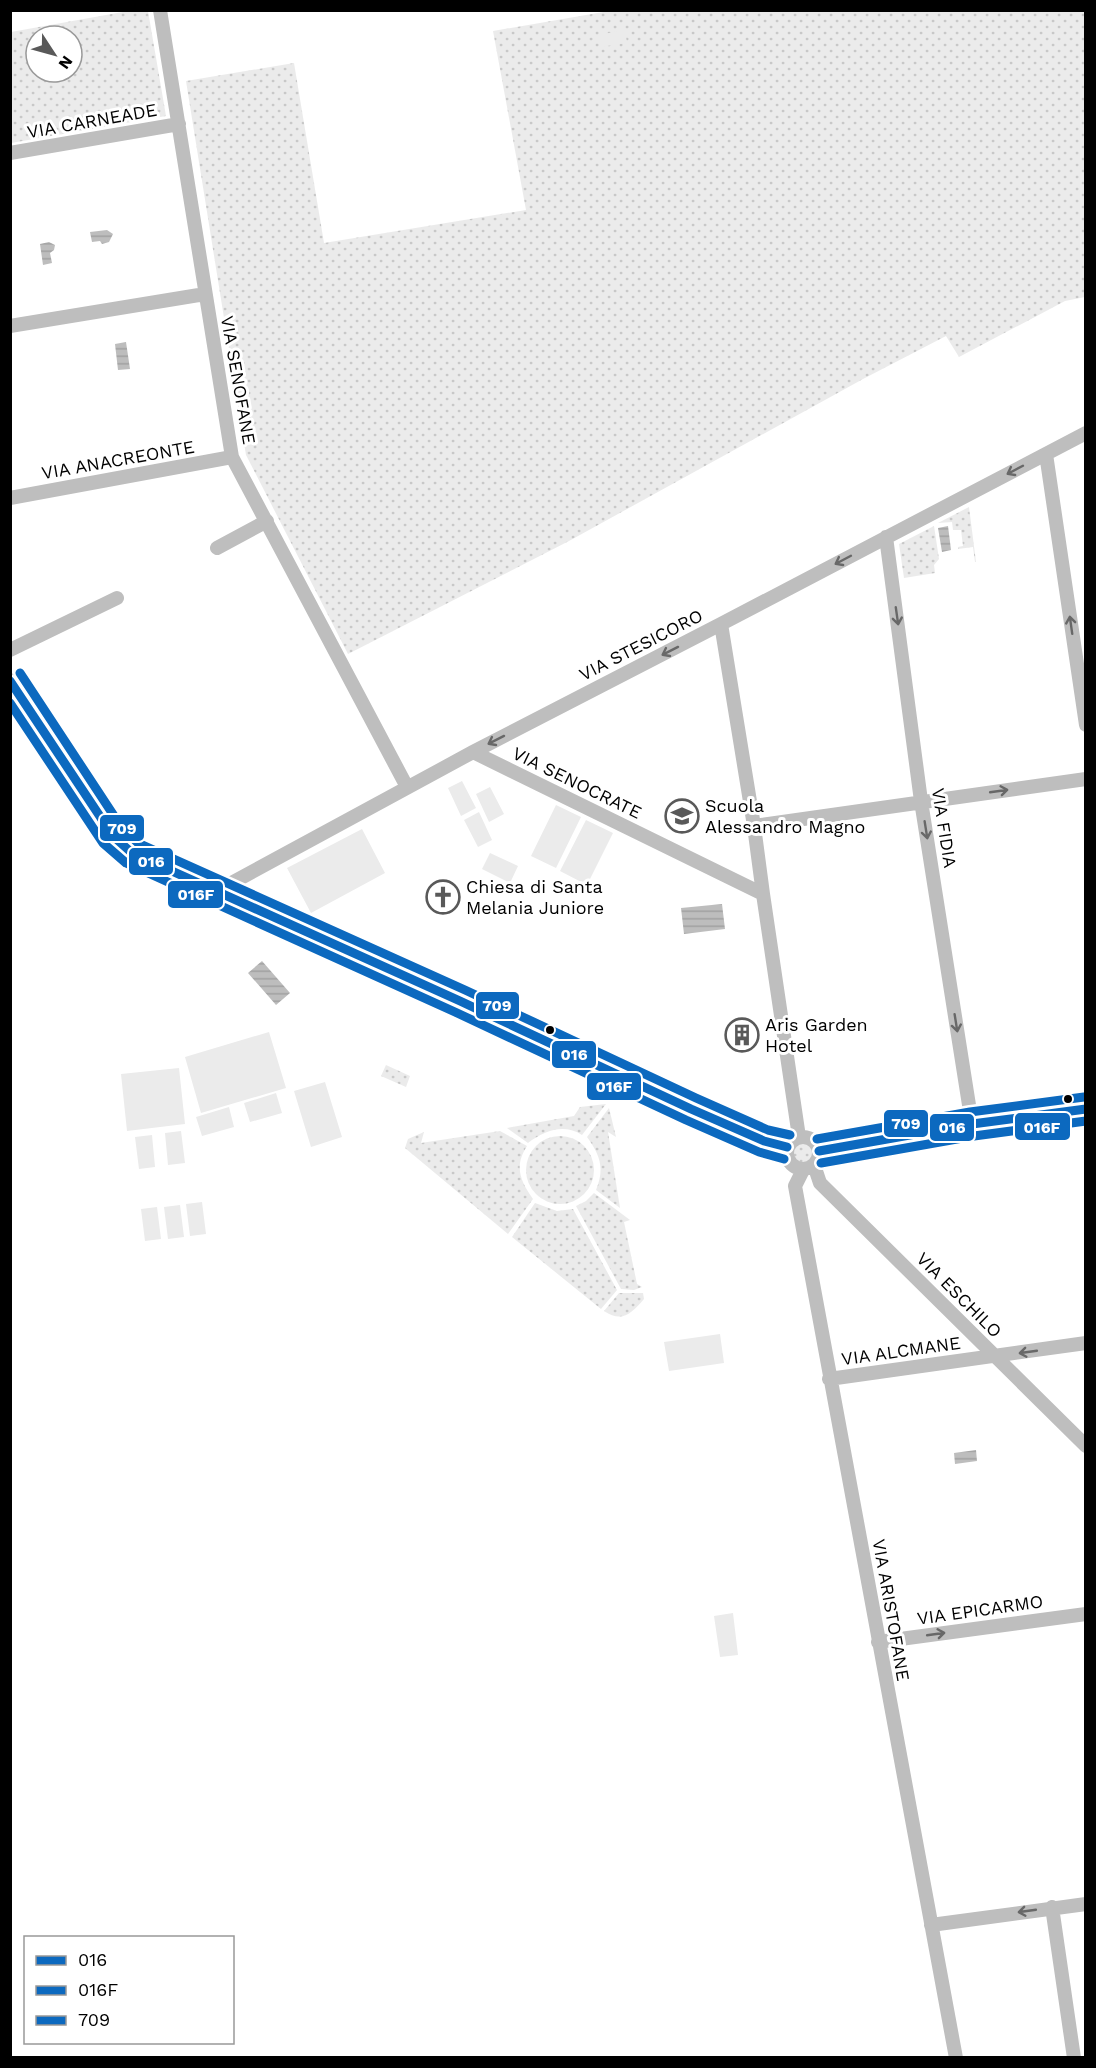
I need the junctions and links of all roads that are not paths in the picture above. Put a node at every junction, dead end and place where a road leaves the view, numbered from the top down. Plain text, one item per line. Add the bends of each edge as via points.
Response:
1 (160, 10) edge
2 (179, 124) junction
3 (10, 153) edge
4 (205, 294) junction
5 (10, 326) edge
6 (1086, 432) edge
7 (1046, 454) junction
8 (232, 457) junction
9 (10, 498) edge
10 (267, 521) junction
11 (886, 537) junction
12 (217, 548) dead end
13 (117, 598) dead end
14 (722, 624) junction
15 (10, 650) edge
16 (10, 680) edge
17 (1086, 725) edge
18 (473, 752) junction
19 (1086, 779) edge
20 (407, 787) junction
21 (921, 801) junction
22 (754, 826) junction
23 (214, 892) junction
24 (763, 894) junction
25 (1086, 1109) edge
26 (972, 1124) junction
27 (800, 1137) junction
28 (787, 1147) junction
29 (819, 1151) junction
30 (809, 1168) junction
31 (1086, 1343) edge
32 (995, 1356) junction
33 (829, 1379) junction
34 (1086, 1446) edge
35 (1086, 1614) edge
36 (878, 1642) junction
37 (1086, 1904) edge
38 (1052, 1907) junction
39 (931, 1924) junction
40 (956, 2058) edge
41 (1074, 2058) edge

1 - 2 street, VIA SENOFANE
2 - 3 street, VIA CARNEADE
2 - 4 street, VIA SENOFANE
4 - 5 street
4 - 8 street, VIA SENOFANE
6 - 7 street, VIA STESICORO
7 -> 11 street, VIA STESICORO
17 -> 7 street
8 - 9 street, VIA ANACREONTE
8 - 10 street, VIA SENOFANE
10 - 12 street
10 - 20 street, VIA SENOFANE
11 -> 14 street, VIA STESICORO
11 -> 21 street, VIA FIDIA
13 - 15 street
14 -> 18 street, VIA STESICORO
14 - 22 street
16 - 23 street via 118,842 137,856
18 - 20 street, VIA STESICORO
18 - 24 street, VIA SENOCRATE
21 -> 19 street
20 - 23 street, VIA STESICORO
21 - 22 street
21 -> 26 street, VIA FIDIA
22 - 24 street
23 - 28 street via 691,1109
24 - 27 street
25 - 26 street
26 - 29 street
27 - 28 street
27 - 29 street via 813,1140
28 - 30 street via 791,1165
29 - 30 street via 818,1159
30 - 32 street, VIA ESCHILO
30 - 33 street, VIA ARISTOFANE via 795,1186
31 -> 32 street, VIA ALCMANE
32 - 33 street, VIA ALCMANE
32 - 34 street, VIA ESCHILO
33 - 36 street, VIA ARISTOFANE
36 -> 35 street, VIA EPICARMO
36 - 39 street, VIA ARISTOFANE
37 - 38 street
38 -> 39 street
38 - 41 street
39 - 40 street, VIA ARISTOFANE

